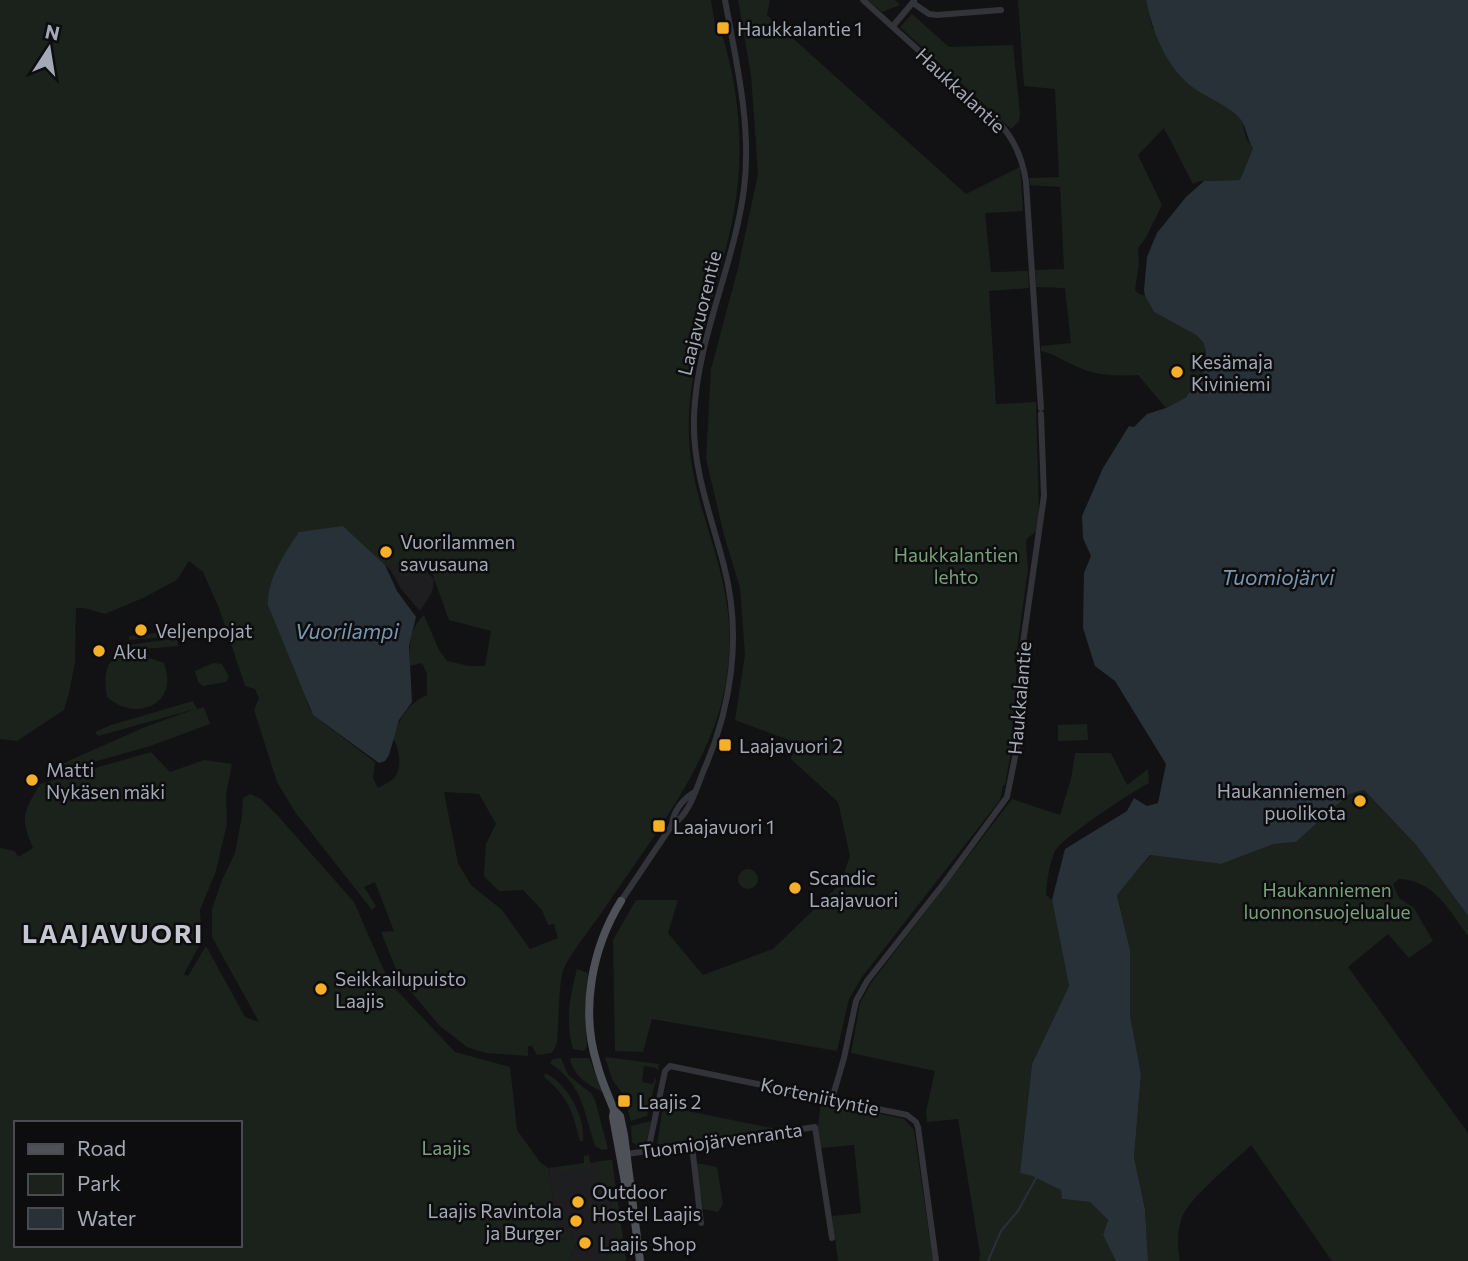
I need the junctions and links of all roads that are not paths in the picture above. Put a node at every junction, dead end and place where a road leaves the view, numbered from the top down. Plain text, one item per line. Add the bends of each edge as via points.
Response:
1 (725, 0) edge
2 (863, 0) edge
3 (914, 2) edge
4 (1001, 10) dead end
5 (892, 26) junction
6 (621, 901) joint
7 (832, 1099) junction
8 (614, 1110) junction
9 (692, 1146) junction
10 (649, 1151) junction
11 (627, 1154) junction
12 (630, 1194) junction
13 (701, 1223) dead end
14 (832, 1238) dead end
15 (640, 1261) edge
16 (936, 1261) edge

1 - 6 street, Laajavuorentie via 742,98 746,170 737,224 697,379 694,431 700,482 724,568 734,638 732,673 721,728 693,793 681,804
2 - 5 street, Haukkalantie
3 - 4 street via 937,15
3 - 5 street
5 - 7 street, Haukkalantie via 1001,125 1019,152 1026,182 1044,496 1021,657 1017,747 1007,797 867,981 856,1001
6 - 8 main road, Laajavuorentie via 606,925 590,999 596,1062
7 - 10 street, Korteniityntie via 670,1066 665,1071
7 - 16 street, Korteniityntie via 907,1115 916,1122
8 - 11 main road, Laajavuorentie via 620,1116
8 - 12 main road, Laajavuorentie
9 - 10 street, Tuomiojärvenranta
9 - 13 street
9 - 14 street, Tuomiojärvenranta via 815,1127
10 - 11 street, Tuomiojärvenranta
11 - 12 main road, Laajavuorentie
12 - 15 main road, Laajavuorentie

